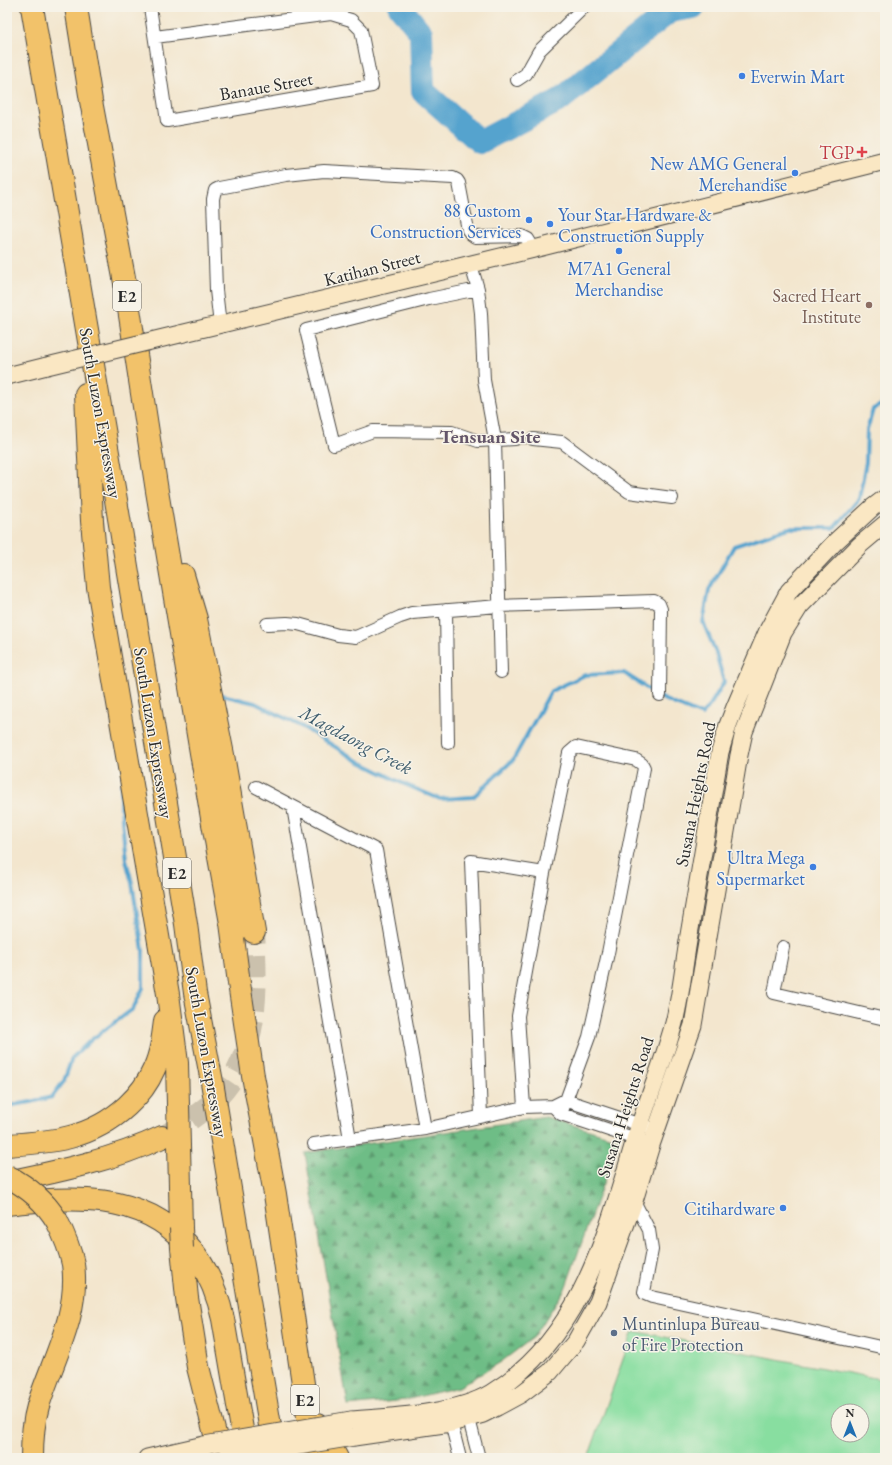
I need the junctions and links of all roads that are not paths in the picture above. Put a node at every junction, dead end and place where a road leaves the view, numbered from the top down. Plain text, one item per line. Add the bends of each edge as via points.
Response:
1 (32, 7) edge
2 (76, 7) edge
3 (150, 7) edge
4 (584, 7) edge
5 (155, 38) junction
6 (517, 80) dead end
7 (885, 162) edge
8 (534, 249) junction
9 (471, 265) junction
10 (80, 289) junction
11 (478, 289) junction
12 (220, 325) junction
13 (7, 376) edge
14 (533, 439) tunnel mouth
15 (495, 440) junction
16 (515, 440) tunnel mouth
17 (157, 491) junction
18 (672, 498) dead end
19 (885, 498) edge
20 (885, 524) edge
21 (499, 606) junction
22 (446, 610) junction
23 (267, 624) dead end
24 (501, 672) dead end
25 (660, 695) dead end
26 (448, 743) dead end
27 (256, 787) dead end
28 (293, 807) junction
29 (544, 873) junction
30 (254, 932) tunnel mouth
31 (783, 947) dead end
32 (168, 994) junction
33 (885, 1018) edge
34 (565, 1100) junction
35 (524, 1107) junction
36 (557, 1110) junction
37 (481, 1116) junction
38 (425, 1129) junction
39 (646, 1135) junction
40 (162, 1137) tunnel mouth
41 (350, 1139) junction
42 (314, 1144) dead end
43 (7, 1145) edge
44 (7, 1176) edge
45 (7, 1182) edge
46 (634, 1201) junction
47 (7, 1204) edge
48 (885, 1348) edge
49 (305, 1403) junction
50 (470, 1419) junction
51 (451, 1423) junction
52 (32, 1458) edge
53 (146, 1458) edge
54 (221, 1458) edge
55 (226, 1458) edge
56 (247, 1458) edge
57 (276, 1458) edge
58 (314, 1458) edge
59 (337, 1458) edge
60 (460, 1458) edge
61 (479, 1458) edge

1 - 10 highway, South Luzon Expressway / E2
2 - 17 highway, E2 via 125,283
3 - 5 street
4 - 6 street via 539,51 526,74
5 - 5 street, Banaue Street via 167,121 372,86 361,30 351,20 331,14
7 - 8 main road, Katihan Street
8 - 9 main road, Katihan Street
8 - 12 street via 528,239 522,236 475,237 470,234 459,183 453,178 324,171 286,175 219,188 215,190 213,200 216,290
9 - 11 street
9 - 12 main road, Katihan Street
10 - 32 highway via 92,521 98,587
10 - 57 highway, South Luzon Expressway / E2 via 186,924 195,993
11 - 15 street via 484,380
11 - 15 street via 306,330 334,445 373,431 452,432 478,441
12 - 13 main road, Katihan Street, bridge
14 - 18 street via 562,442 629,492
15 - 16 street
15 - 21 street
17 - 30 highway via 196,619
17 - 49 highway, E2 via 212,824 231,923 253,1076 275,1194
19 - 39 main road, Susana Heights Road via 835,542 789,591 768,630 728,725 720,752 674,1022
20 - 39 main road, Susana Heights Road via 860,545 800,606 783,633 744,732 693,1025
21 - 22 street
21 - 24 street
21 - 25 street via 654,601 661,609
22 - 23 street via 400,616 356,637 298,624
22 - 26 street
27 - 28 street
28 - 38 street via 376,850
28 - 41 street
29 - 34 street via 569,753 576,747 636,760 642,764 644,768 589,1038
29 - 35 street via 518,1016
29 - 37 street via 471,861
31 - 33 street via 774,993
32 - 43 highway via 158,1060 150,1077 130,1103 108,1121 87,1132 52,1142
32 - 54 highway via 176,1063 181,1238 187,1298 197,1359
34 - 36 street
34 - 39 street
35 - 36 street
35 - 37 street
36 - 39 street
37 - 38 street
38 - 41 street
39 - 46 main road, Susana Heights Road
39 - 53 main road, Susana Heights Road, bridge via 580,1296 559,1329 536,1357 490,1394 448,1408 403,1416 351,1420 204,1445
40 - 45 highway via 96,1162
41 - 42 street
44 - 52 highway, bridge via 37,1196 48,1207 57,1221 71,1255 74,1278 70,1317 38,1407
46 - 48 street via 649,1230 652,1250 645,1294
46 - 50 main road, Susana Heights Road via 598,1302 576,1341 550,1372 521,1394
47 - 56 highway via 60,1199 112,1202 158,1219 177,1233 207,1272 219,1301
49 - 58 highway, E2
49 - 59 highway
50 - 51 main road, Susana Heights Road
50 - 61 street
51 - 55 main road, Susana Heights Road, bridge
51 - 60 street

